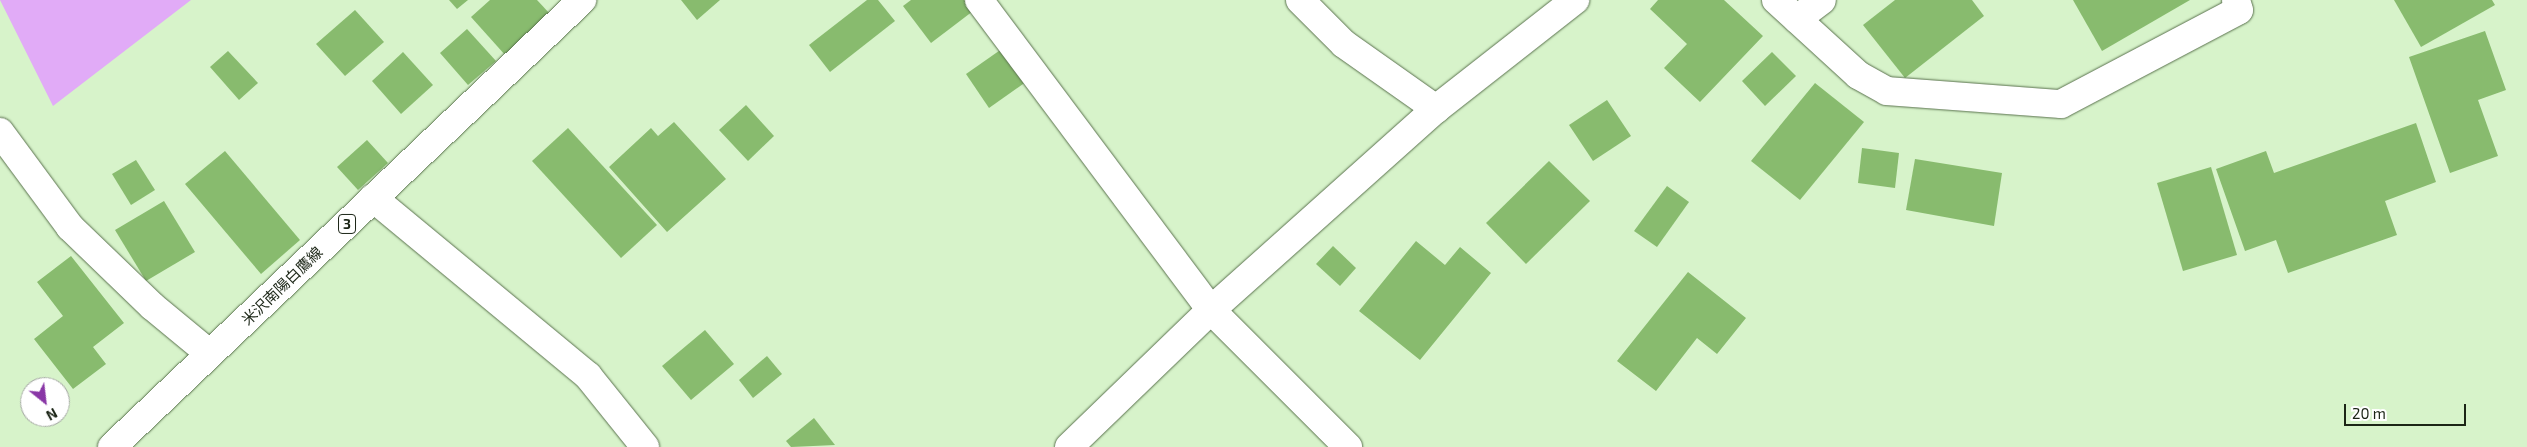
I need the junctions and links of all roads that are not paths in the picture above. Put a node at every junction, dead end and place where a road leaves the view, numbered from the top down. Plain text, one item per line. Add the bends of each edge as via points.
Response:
1 (582, 0) edge
2 (979, 0) edge
3 (1300, 0) edge
4 (1575, 0) edge
5 (1776, 0) edge
6 (1822, 0) edge
7 (2236, 0) edge
8 (1797, 19) junction
9 (1436, 109) junction
10 (0, 132) edge
11 (374, 198) junction
12 (1212, 310) junction
13 (210, 354) junction
14 (112, 447) edge
15 (644, 447) edge
16 (1069, 447) edge
17 (1348, 447) edge

1 - 11 street, 米沢南陽白鷹線 / 3
2 - 12 street
3 - 9 street via 1344,44
4 - 9 street
5 - 8 street
6 - 8 street
7 - 8 street via 2239,10 2062,104 1887,91 1858,76
9 - 12 street
10 - 13 street via 70,227 152,306
11 - 13 street, 米沢南陽白鷹線 / 3
11 - 15 street via 588,376
12 - 16 street
12 - 17 street
13 - 14 street, 米沢南陽白鷹線 / 3

